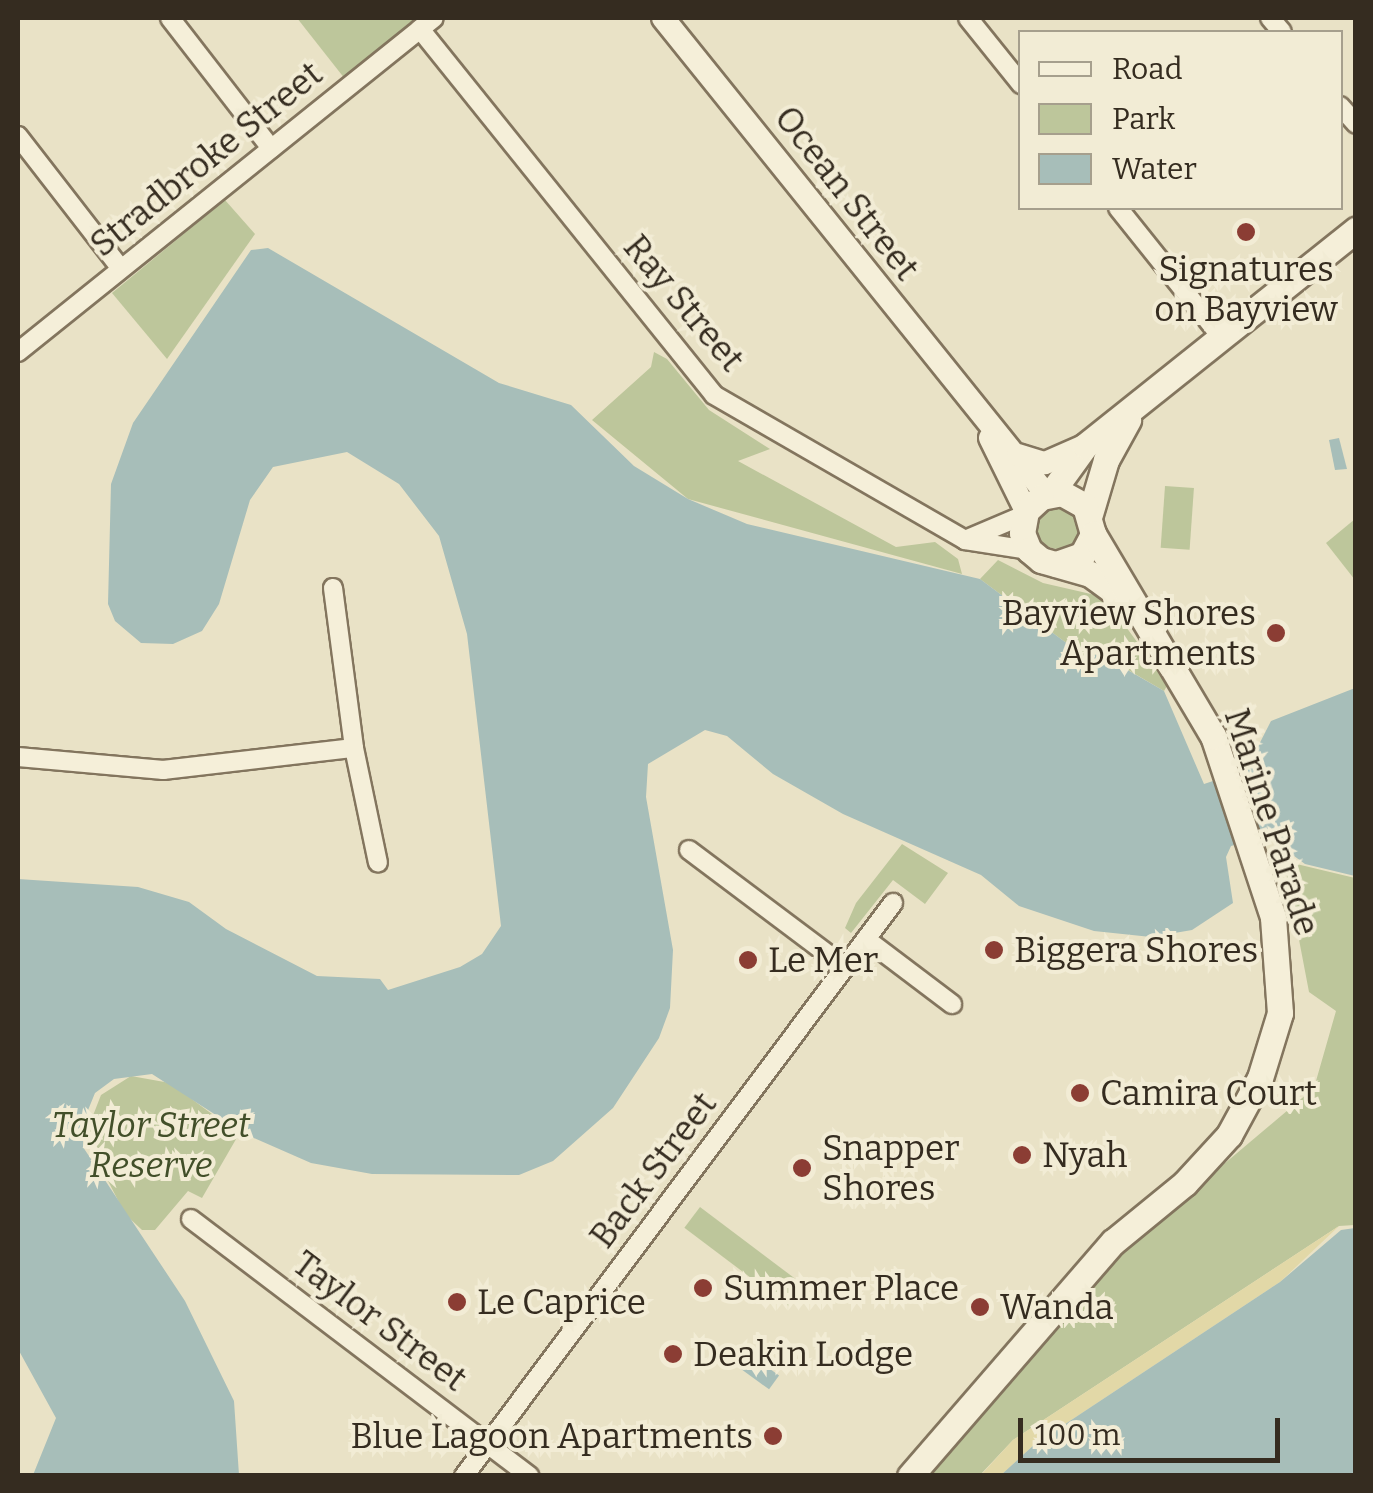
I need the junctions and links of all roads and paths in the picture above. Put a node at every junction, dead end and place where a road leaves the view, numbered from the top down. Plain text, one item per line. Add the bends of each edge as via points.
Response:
1 (170, 18) edge
2 (663, 18) edge
3 (968, 18) edge
4 (427, 23) edge
5 (1018, 81) edge
6 (18, 136) edge
7 (271, 148) junction
8 (1120, 210) edge
9 (1356, 230) edge
10 (120, 269) junction
11 (1222, 338) junction
12 (18, 352) edge
13 (1136, 408) junction
14 (977, 412) junction
15 (1085, 446) junction
16 (1018, 456) junction
17 (1037, 503) junction
18 (1091, 524) junction
19 (965, 540) junction
20 (1029, 550) junction
21 (1056, 564) junction
22 (333, 588) dead end
23 (1137, 610) junction
24 (354, 748) junction
25 (18, 758) edge
26 (690, 850) dead end
27 (378, 863) dead end
28 (893, 903) dead end
29 (866, 939) junction
30 (845, 967) junction
31 (952, 1004) dead end
32 (191, 1218) dead end
33 (488, 1444) junction
34 (464, 1476) edge
35 (529, 1476) edge
36 (910, 1476) edge

1 - 7 street
2 - 14 street, Ocean Street
3 - 5 street
4 - 7 street, Stradbroke Street
4 - 19 street, Ray Street via 714,395
6 - 10 street
7 - 10 street, Stradbroke Street
8 - 11 street
9 - 11 main road
10 - 12 street, Stradbroke Street
11 - 13 main road
13 - 15 main road
13 - 18 main road via 1106,460
14 - 16 street, Ocean Street
14 - 17 street, Ocean Street
15 - 16 street via 1045,463
15 - 17 main road
16 - 17 street, Ocean Street
17 - 18 main road via 1078,500
17 - 19 street
17 - 20 main road
18 - 21 main road via 1082,555
18 - 23 main road, Marine Parade
19 - 20 street, Ray Street
20 - 21 main road
21 - 23 main road, Marine Parade via 1090,574
22 - 24 street
23 - 36 main road, Marine Parade via 1195,698 1272,918 1281,994 1268,1057 1245,1108 1205,1164 1113,1242
24 - 25 street via 163,770
24 - 27 street
26 - 30 street
28 - 29 street, Back Street
29 - 30 street, Back Street
29 - 31 street
30 - 33 street, Back Street
32 - 33 street, Taylor Street
33 - 34 street, Back Street
33 - 35 street, Taylor Street

